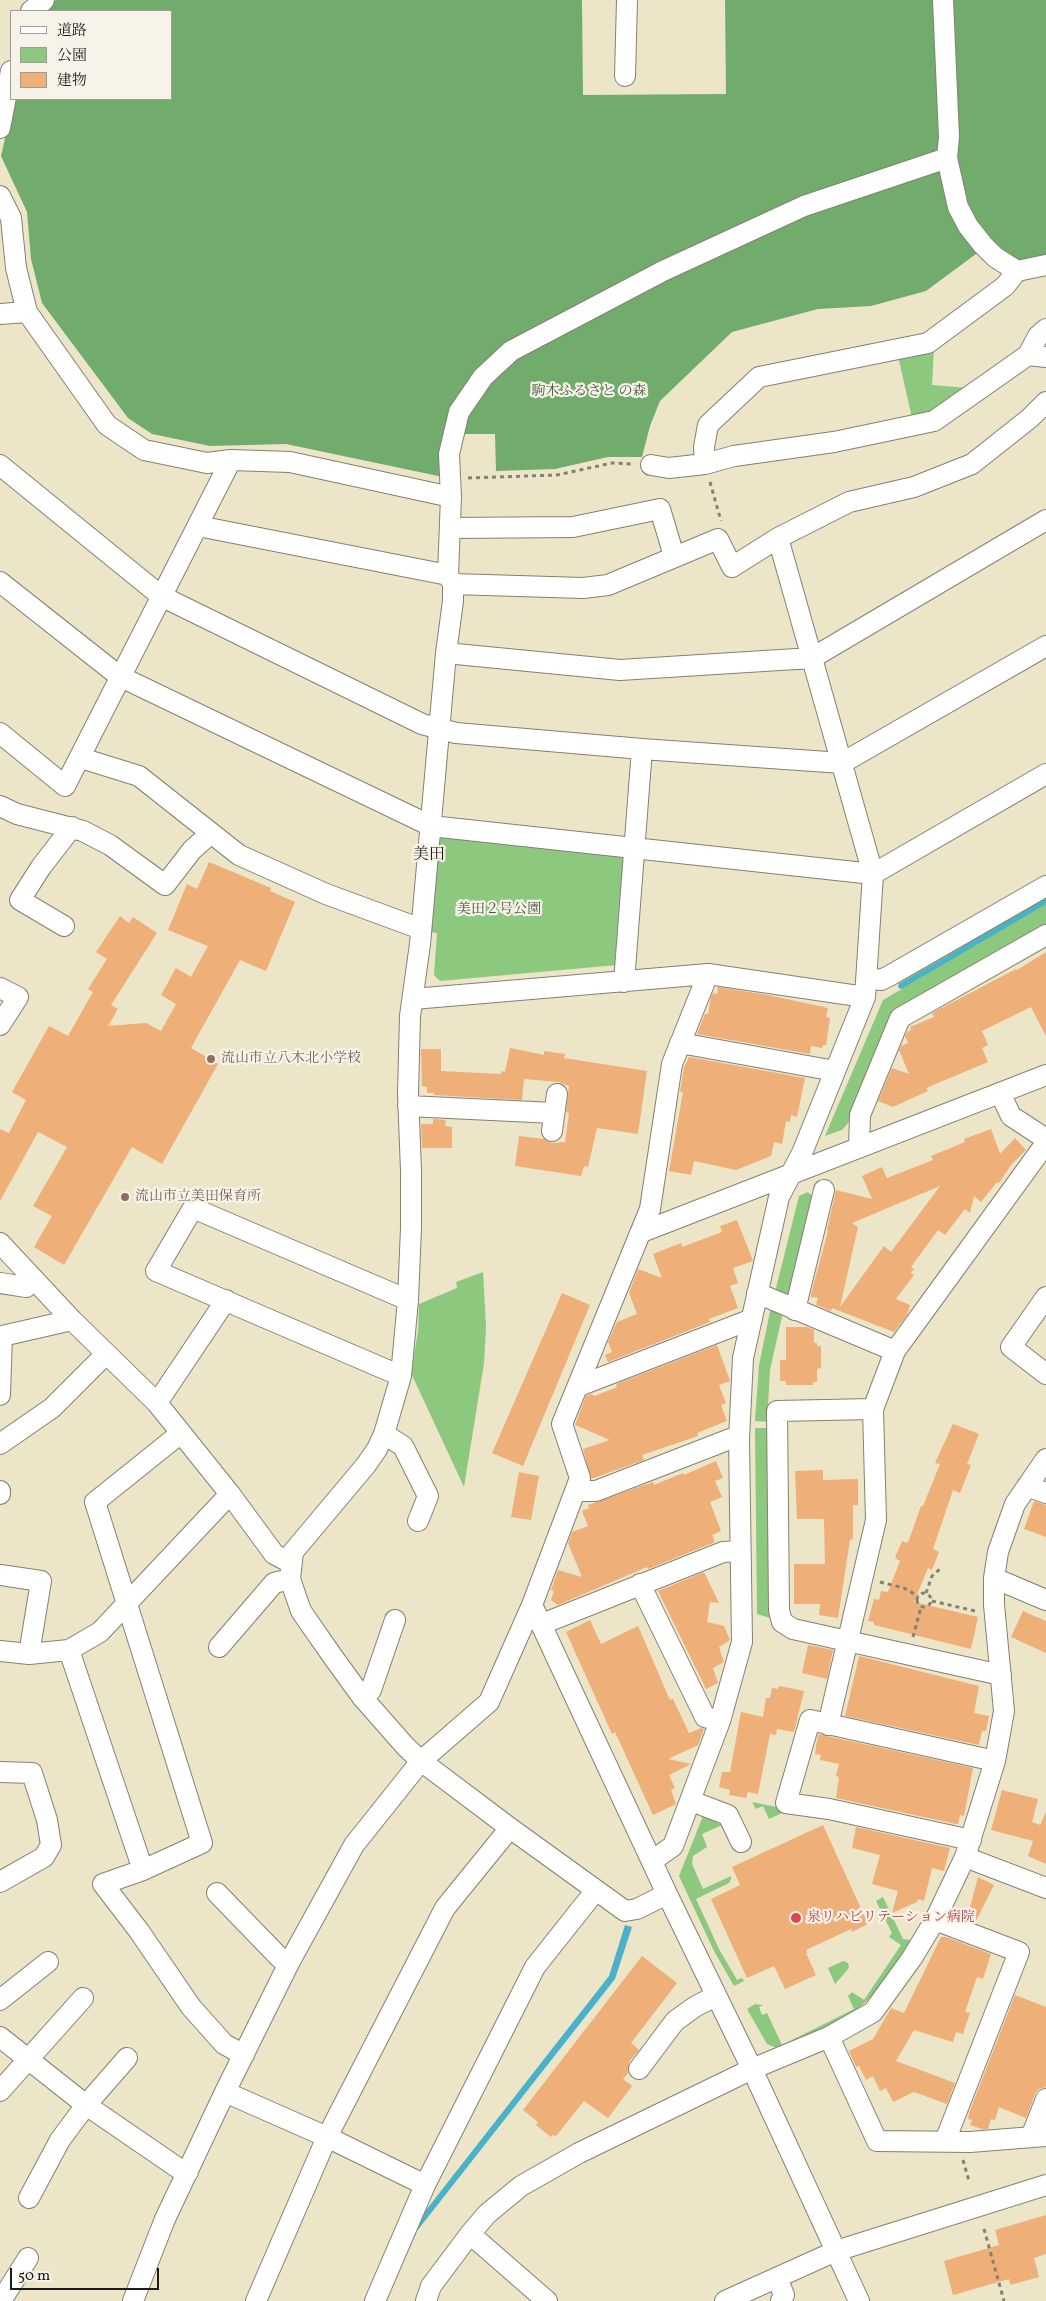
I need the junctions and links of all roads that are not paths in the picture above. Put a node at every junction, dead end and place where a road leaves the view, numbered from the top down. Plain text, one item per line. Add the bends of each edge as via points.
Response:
1 (627, 0) edge
2 (943, 0) edge
3 (10, 76) edge
4 (625, 76) dead end
5 (0, 128) edge
6 (947, 158) junction
7 (0, 196) edge
8 (1036, 271) edge
9 (27, 312) junction
10 (0, 314) edge
11 (1046, 329) edge
12 (1037, 356) edge
13 (1046, 402) edge
14 (231, 460) junction
15 (705, 464) junction
16 (0, 465) edge
17 (651, 465) road end
18 (451, 496) junction
19 (1046, 520) edge
20 (198, 526) junction
21 (450, 528) junction
22 (778, 538) junction
23 (674, 556) junction
24 (450, 580) junction
25 (0, 582) edge
26 (161, 596) junction
27 (1046, 646) edge
28 (446, 653) junction
29 (812, 658) junction
30 (120, 676) junction
31 (439, 729) junction
32 (0, 733) edge
33 (642, 749) junction
34 (81, 758) junction
35 (842, 763) junction
36 (1046, 774) edge
37 (0, 806) edge
38 (431, 826) junction
39 (72, 827) junction
40 (210, 834) junction
41 (634, 849) junction
42 (873, 874) junction
43 (1046, 886) edge
44 (64, 926) dead end
45 (421, 929) junction
46 (1046, 935) edge
47 (708, 974) junction
48 (624, 982) junction
49 (866, 987) junction
50 (0, 988) edge
51 (413, 999) junction
52 (0, 1025) edge
53 (680, 1043) junction
54 (835, 1071) junction
55 (1046, 1075) edge
56 (1000, 1093) junction
57 (408, 1106) junction
58 (554, 1113) dead end
59 (1046, 1139) edge
60 (1046, 1143) edge
61 (859, 1148) junction
62 (790, 1176) junction
63 (824, 1190) dead end
64 (642, 1232) junction
65 (0, 1243) edge
66 (32, 1279) junction
67 (0, 1283) edge
68 (757, 1293) junction
69 (1046, 1297) edge
70 (226, 1300) junction
71 (408, 1300) junction
72 (795, 1310) junction
73 (752, 1318) junction
74 (72, 1320) junction
75 (895, 1351) junction
76 (106, 1354) junction
77 (1046, 1374) edge
78 (401, 1376) junction
79 (579, 1386) junction
80 (0, 1395) edge
81 (157, 1404) junction
82 (873, 1409) junction
83 (181, 1434) junction
84 (384, 1434) junction
85 (739, 1439) junction
86 (0, 1444) edge
87 (1046, 1459) edge
88 (1027, 1486) junction
89 (575, 1491) junction
90 (1046, 1493) edge
91 (230, 1494) junction
92 (418, 1521) dead end
93 (740, 1551) junction
94 (291, 1571) junction
95 (0, 1575) edge
96 (994, 1578) junction
97 (640, 1584) junction
98 (1046, 1600) edge
99 (126, 1604) junction
100 (532, 1605) junction
101 (395, 1620) dead end
102 (542, 1624) junction
103 (224, 1641) dead end
104 (847, 1641) junction
105 (68, 1650) junction
106 (0, 1651) edge
107 (28, 1654) junction
108 (1001, 1675) junction
109 (362, 1697) junction
110 (720, 1721) junction
111 (828, 1725) junction
112 (422, 1761) junction
113 (995, 1761) junction
114 (0, 1772) edge
115 (692, 1801) junction
116 (510, 1828) junction
117 (741, 1842) dead end
118 (968, 1848) junction
119 (652, 1861) junction
120 (143, 1870) junction
121 (0, 1882) edge
122 (1046, 1888) edge
123 (596, 1890) junction
124 (217, 1893) dead end
125 (667, 1894) junction
126 (935, 1920) junction
127 (48, 1962) dead end
128 (289, 1963) junction
129 (716, 1996) junction
130 (84, 1998) dead end
131 (0, 2000) edge
132 (0, 2037) edge
133 (829, 2037) junction
134 (244, 2055) junction
135 (127, 2058) dead end
136 (27, 2060) junction
137 (752, 2068) junction
138 (639, 2069) dead end
139 (0, 2091) edge
140 (225, 2092) junction
141 (1046, 2099) edge
142 (86, 2105) junction
143 (1039, 2136) edge
144 (327, 2137) junction
145 (945, 2141) junction
146 (188, 2172) junction
147 (1046, 2185) edge
148 (425, 2186) junction
149 (29, 2198) dead end
150 (470, 2234) junction
151 (836, 2251) junction
152 (28, 2258) dead end
153 (778, 2278) junction
154 (1, 2301) edge
155 (133, 2301) edge
156 (256, 2301) edge
157 (375, 2301) edge
158 (426, 2301) edge
159 (548, 2301) edge
160 (725, 2301) edge
161 (781, 2301) edge
162 (859, 2301) edge

1 - 4 street
2 - 6 street via 949,137
3 - 5 street
6 - 8 street via 958,207 968,226 995,257
6 - 18 street via 804,206 663,271 511,351 483,377 459,412 449,454
7 - 9 street via 11,218 16,268
8 - 15 street via 1006,286 928,343 759,377 708,425
9 - 10 street
9 - 14 street via 107,425 144,450 207,463
11 - 12 street via 1038,336
12 - 15 street via 934,421 834,442 734,456
13 - 22 street via 972,464 914,487 848,502
14 - 18 street via 290,462
14 - 20 street
15 - 17 street via 669,468
16 - 26 street
18 - 21 street
19 - 29 street
20 - 24 street
20 - 26 street
21 - 23 street via 574,527 660,509
21 - 24 street
22 - 23 street via 732,567 718,539
22 - 29 street
23 - 24 street via 608,585 583,588
24 - 28 street via 453,601
25 - 30 street
26 - 30 street
26 - 31 street via 422,724
27 - 35 street
28 - 29 street via 620,670
28 - 31 street
29 - 35 street
30 - 34 street
30 - 38 street
31 - 33 street
31 - 38 street
32 - 34 street via 65,786
33 - 35 street
33 - 41 street
34 - 40 street via 139,776
35 - 42 street
36 - 42 street
37 - 39 street via 17,814
38 - 41 street
38 - 45 street
39 - 40 street via 110,845 165,885 192,850
39 - 44 street via 20,900
40 - 45 street via 239,854 317,890
41 - 42 street
41 - 48 street
42 - 49 street
43 - 49 street
45 - 51 street
46 - 61 street via 900,1018 860,1115
47 - 48 street
47 - 49 street
47 - 53 street
48 - 51 street
49 - 54 street
50 - 52 street via 18,997
51 - 57 street
53 - 54 street
53 - 64 street via 672,1064 655,1185
54 - 62 street
55 - 56 street
56 - 59 street via 1011,1116
56 - 61 street
57 - 58 street
57 - 71 street via 411,1171
60 - 75 street
61 - 62 street
62 - 64 street
62 - 68 street via 779,1197
63 - 72 street
64 - 79 street
65 - 66 street
66 - 67 street via 26,1287
66 - 74 street
68 - 72 street
68 - 73 street
69 - 77 street via 1011,1347
70 - 71 street via 156,1271 193,1208
70 - 78 street
70 - 81 street
71 - 78 street
72 - 75 street
73 - 79 street
73 - 85 street via 743,1358
74 - 76 street
74 - 80 street via 2,1336
75 - 82 street
76 - 81 street
76 - 86 street via 52,1408
78 - 84 street
79 - 89 street via 562,1424 580,1478
81 - 83 street
82 - 104 street via 876,1520
82 - 104 street via 778,1411 779,1610 782,1622 793,1629
83 - 91 street
83 - 99 street via 95,1502
84 - 92 street via 403,1446 428,1496
84 - 94 street via 366,1466 293,1552
85 - 89 street via 730,1439 596,1491
85 - 93 street
87 - 88 street
88 - 90 street
88 - 96 street via 1004,1530
89 - 100 street
91 - 94 street via 274,1554
91 - 99 street
93 - 97 street via 724,1552
93 - 110 street via 742,1642
94 - 103 street via 274,1583
94 - 109 street via 301,1611
95 - 107 street via 41,1581
96 - 98 street
96 - 108 street
97 - 102 street
97 - 110 street via 705,1718
99 - 105 street via 100,1632
99 - 120 street via 202,1843
100 - 102 street
100 - 112 street via 489,1702
101 - 109 street via 371,1690
102 - 119 street
104 - 108 street
104 - 111 street
105 - 107 street
105 - 120 street
106 - 107 street
108 - 113 street via 1004,1711
109 - 112 street via 406,1748
110 - 115 street
111 - 113 street
111 - 118 street via 810,1720 786,1803 829,1809
112 - 116 street
112 - 128 street via 354,1845
113 - 118 street
114 - 121 street via 32,1773 47,1820 51,1845 44,1857
115 - 117 street via 728,1815
115 - 119 street via 673,1846
116 - 123 street
116 - 144 street via 445,1908
118 - 122 street
118 - 126 street
119 - 125 street
120 - 134 street via 104,1884 191,2007 224,2044
123 - 125 street via 625,1911 637,1909
123 - 148 street via 535,1967
124 - 128 street via 280,1958
125 - 129 street
126 - 133 street via 873,2012
126 - 145 street via 1019,1952
127 - 131 street
128 - 134 street
129 - 137 street
129 - 138 street via 675,2021
130 - 136 street
132 - 136 street
133 - 137 street
133 - 145 street via 877,2141
134 - 140 street
135 - 142 street
136 - 139 street
136 - 142 street
137 - 150 street via 579,2153 521,2186 487,2214
137 - 151 street
140 - 144 street
140 - 146 street
141 - 143 street
142 - 146 street
142 - 149 street via 60,2140
143 - 145 street
144 - 148 street
144 - 156 street
146 - 155 street
147 - 151 street
148 - 157 street
150 - 158 street via 431,2286
150 - 159 street
151 - 153 street
151 - 162 street
152 - 154 street
153 - 160 street
153 - 161 street via 784,2295

